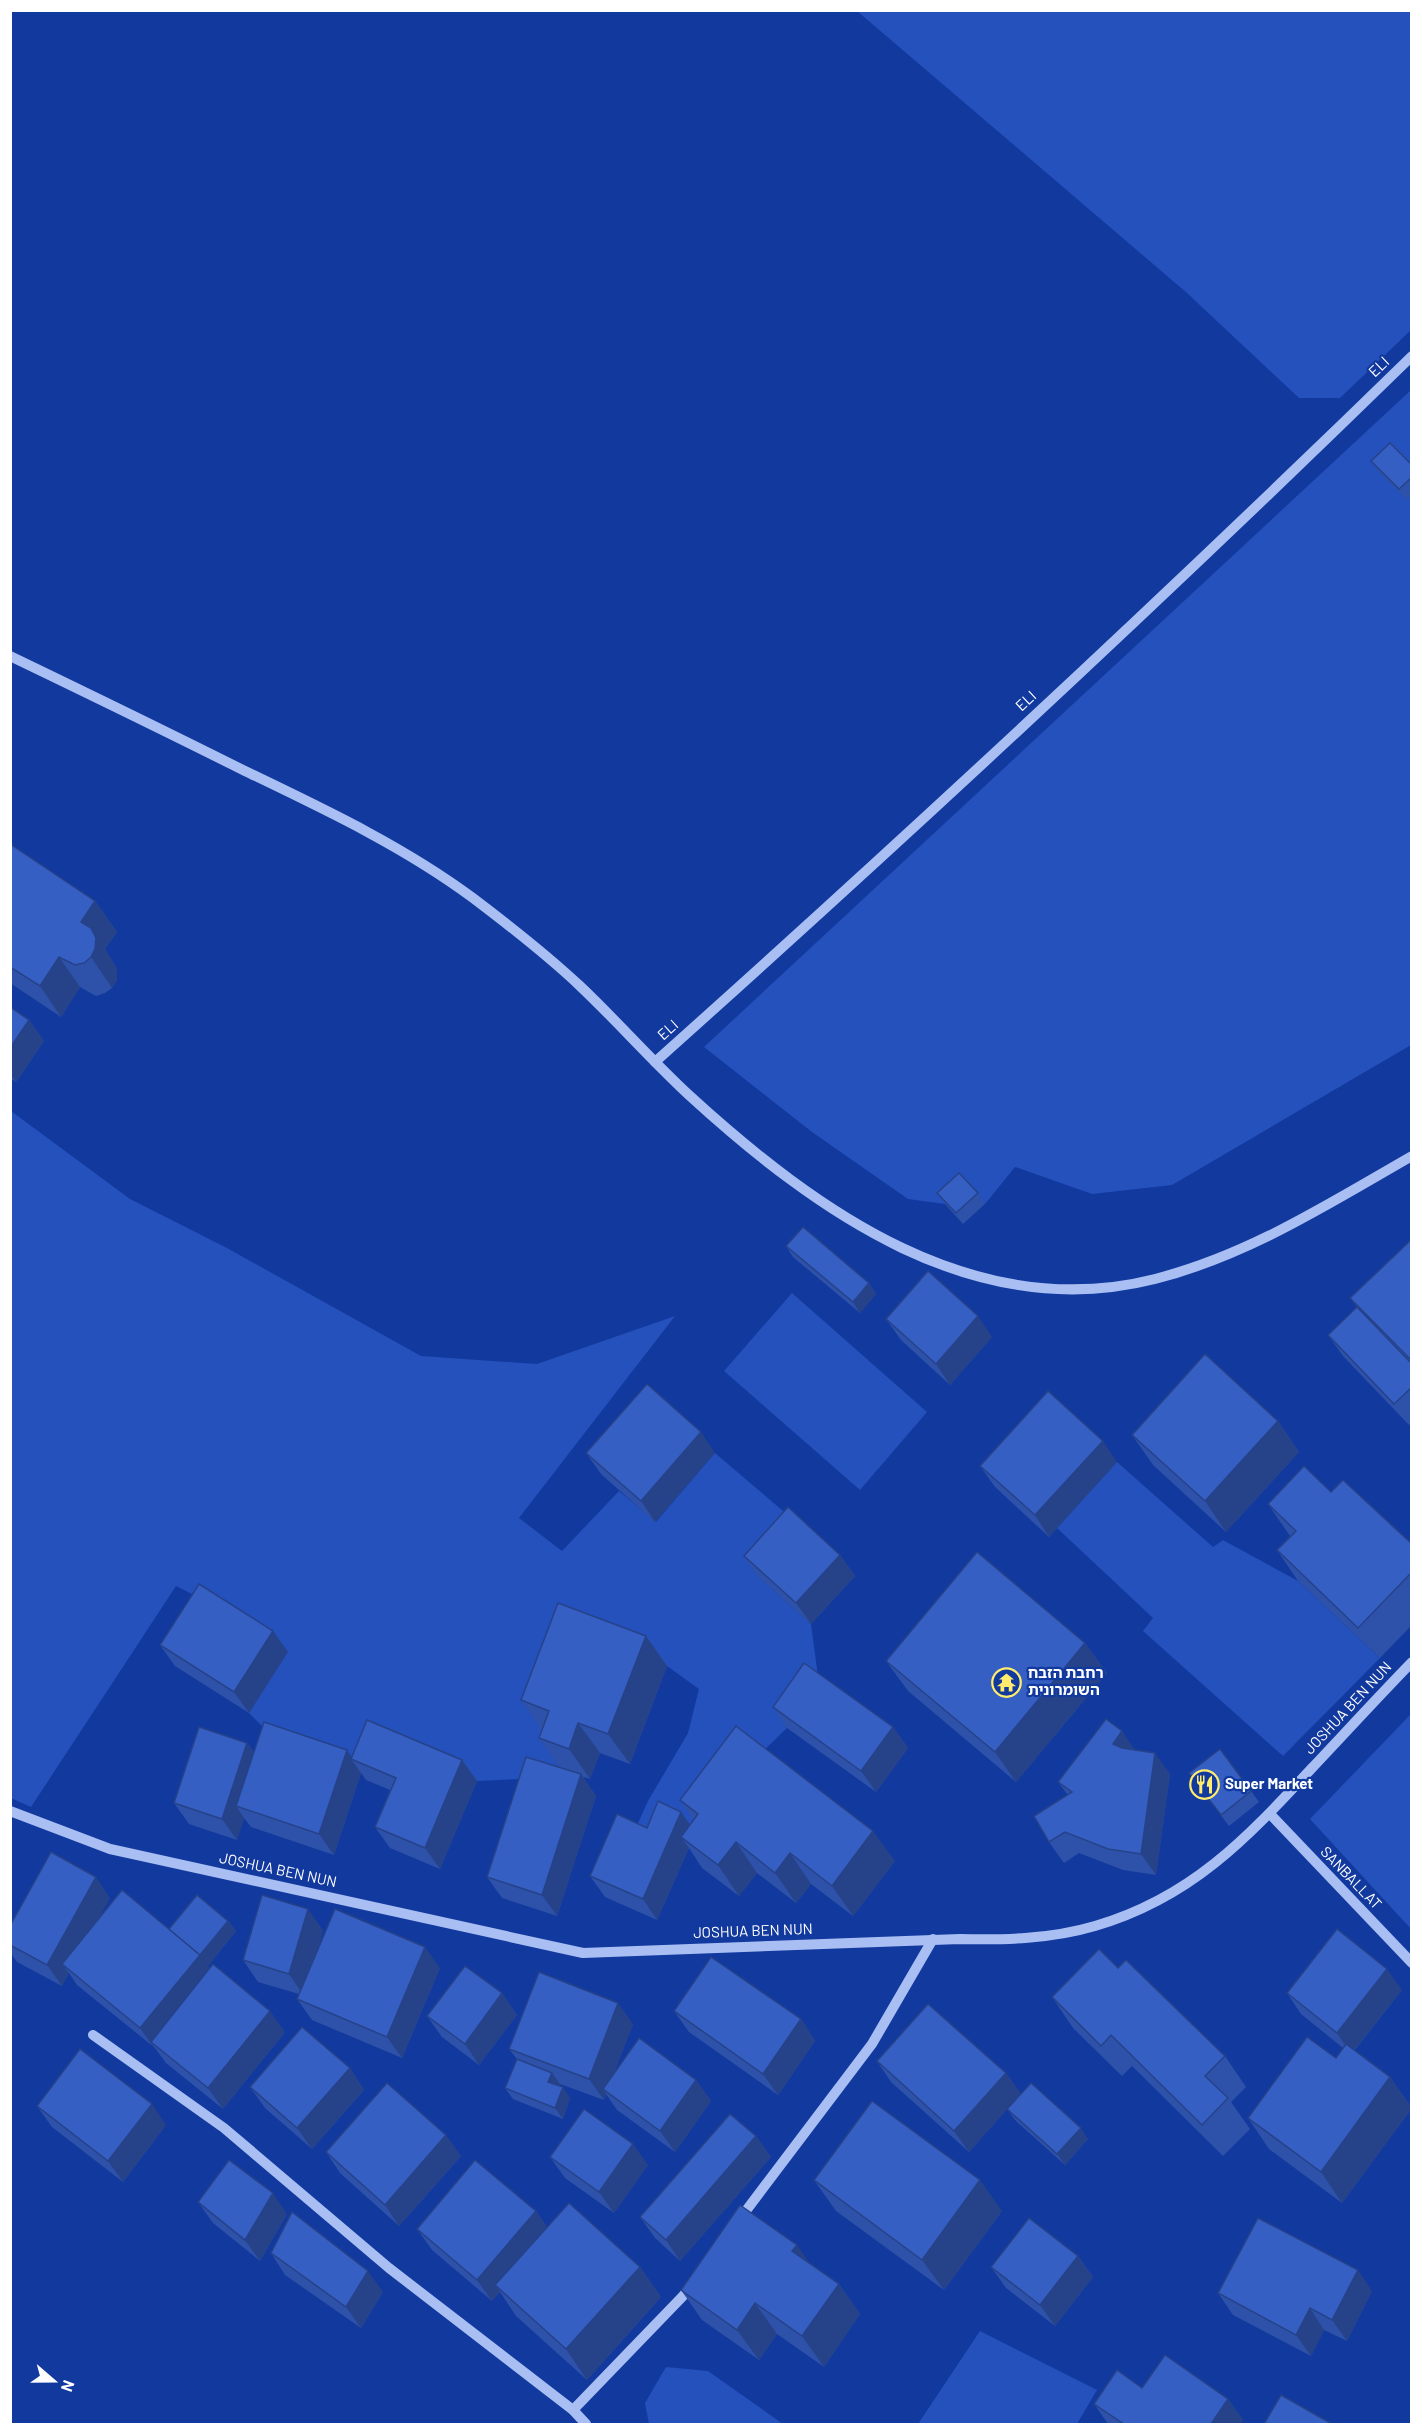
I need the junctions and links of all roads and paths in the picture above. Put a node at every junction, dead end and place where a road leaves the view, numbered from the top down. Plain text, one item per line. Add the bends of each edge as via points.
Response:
1 (1412, 356) edge
2 (10, 656) edge
3 (655, 1062) junction
4 (1412, 1156) edge
5 (1412, 1662) edge
6 (10, 1811) edge
7 (1270, 1814) junction
8 (933, 1939) junction
9 (1412, 1963) edge
10 (93, 2035) dead end
11 (732, 2230) edge
12 (697, 2277) edge
13 (573, 2410) junction
14 (586, 2424) edge

1 - 3 street, ELI via 861,877
2 - 3 street via 338,816 409,855 469,895 553,962
3 - 4 street via 717,1120 779,1170 887,1242 953,1271 1002,1284 1080,1290 1152,1280 1194,1268 1290,1227
5 - 7 street, JOSHUA BEN NUN
6 - 8 street, JOSHUA BEN NUN via 110,1849 584,1953
7 - 8 street, JOSHUA BEN NUN via 1215,1865 1137,1911 1050,1936
7 - 9 street, SANBALLAT
8 - 11 street via 872,2044
10 - 13 street via 224,2127 389,2268
12 - 13 street
13 - 14 street

